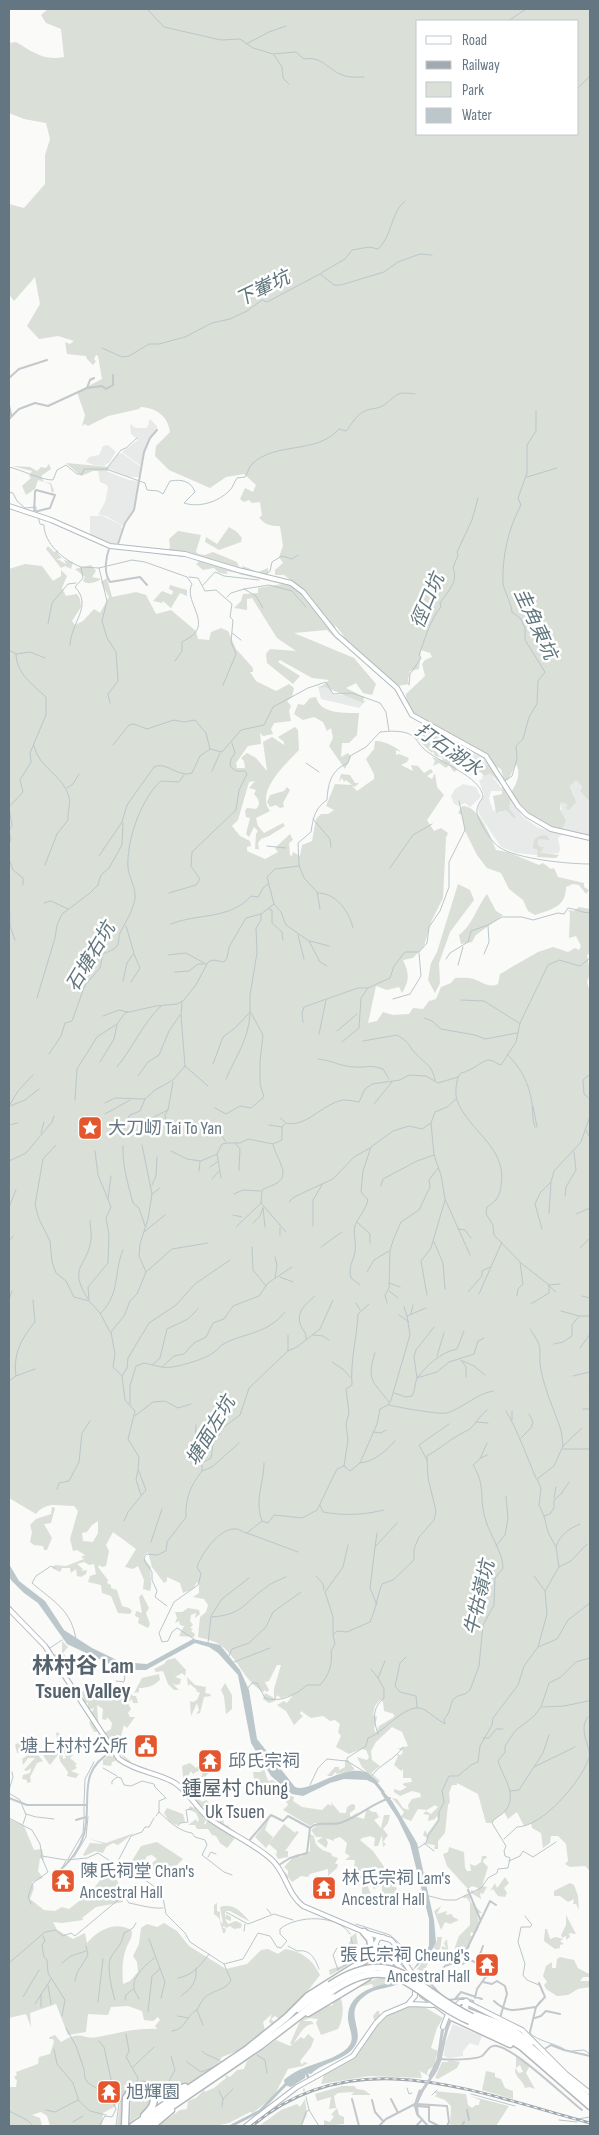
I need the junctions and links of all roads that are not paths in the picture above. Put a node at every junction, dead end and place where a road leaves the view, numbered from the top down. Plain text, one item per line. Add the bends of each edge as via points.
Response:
1 (47, 360) dead end
2 (113, 375) dead end
3 (9, 378) edge
4 (94, 378) dead end
5 (87, 388) junction
6 (9, 405) edge
7 (11, 415) junction
8 (9, 419) edge
9 (157, 430) dead end
10 (9, 506) edge
11 (36, 514) junction
12 (110, 546) junction
13 (117, 547) junction
14 (147, 585) dead end
15 (590, 838) edge
16 (9, 1610) edge
17 (113, 1751) junction
18 (9, 1798) edge
19 (390, 1798) dead end
20 (86, 1805) junction
21 (86, 1817) junction
22 (76, 1820) dead end
23 (310, 1828) junction
24 (248, 1842) junction
25 (278, 1866) junction
26 (55, 1874) dead end
27 (469, 1892) dead end
28 (496, 1904) dead end
29 (480, 1918) junction
30 (364, 1932) junction
31 (384, 1937) junction
32 (375, 1946) junction
33 (483, 1946) dead end
34 (400, 1953) junction
35 (371, 1954) junction
36 (394, 1961) junction
37 (456, 1962) junction
38 (477, 1963) junction
39 (484, 1982) junction
40 (539, 1983) dead end
41 (415, 1986) junction
42 (331, 1988) junction
43 (463, 1993) junction
44 (454, 1998) junction
45 (475, 1998) junction
46 (439, 2000) junction
47 (482, 2000) dead end
48 (494, 2001) dead end
49 (461, 2004) junction
50 (446, 2005) junction
51 (405, 2006) junction
52 (435, 2006) junction
53 (536, 2006) junction
54 (504, 2009) junction
55 (560, 2014) dead end
56 (450, 2015) junction
57 (287, 2017) junction
58 (500, 2018) junction
59 (535, 2018) junction
60 (471, 2019) junction
61 (288, 2025) junction
62 (443, 2027) joint
63 (530, 2034) junction
64 (543, 2054) junction
65 (590, 2056) edge
66 (439, 2059) junction
67 (546, 2068) junction
68 (206, 2076) junction
69 (590, 2093) edge
70 (183, 2098) junction
71 (352, 2099) dead end
72 (372, 2100) dead end
73 (391, 2100) dead end
74 (590, 2100) edge
75 (416, 2105) junction
76 (429, 2106) junction
77 (590, 2106) edge
78 (467, 2110) dead end
79 (582, 2110) dead end
80 (398, 2113) junction
81 (470, 2120) dead end
82 (383, 2121) junction
83 (421, 2121) junction
84 (463, 2121) dead end
85 (142, 2123) edge
86 (130, 2126) edge
87 (152, 2126) edge
88 (246, 2126) edge
89 (359, 2126) edge
90 (379, 2126) edge
91 (416, 2126) edge
92 (428, 2126) edge
93 (439, 2126) edge
94 (447, 2126) edge
95 (462, 2126) edge
96 (526, 2126) edge
97 (537, 2126) edge

1 - 3 street via 22,368
2 - 5 street via 113,385 106,389 102,386
4 - 5 street
5 - 7 street via 48,406 35,403
6 - 7 street
7 - 8 street
9 - 13 street via 144,452 134,510 125,523
10 - 11 main road
11 - 11 street via 50,508 55,494 36,490
11 - 12 main road
12 - 13 main road
12 - 14 street via 105,560 110,582 140,577
13 - 15 main road via 185,554 294,584 337,635 398,689 412,716 486,756 527,816 551,830
16 - 17 main road via 45,1646
17 - 20 street via 105,1755 91,1773
17 - 24 main road via 128,1765 176,1784 207,1816
18 - 20 street via 21,1803
19 - 23 street via 348,1820 331,1825 316,1824
20 - 21 street
21 - 22 street
21 - 26 street via 84,1835 72,1856
23 - 24 street via 288,1816 283,1822 270,1815
23 - 25 street via 307,1853
24 - 25 main road
25 - 30 main road via 301,1904
27 - 29 street
28 - 29 street via 490,1901
29 - 37 street via 478,1930
30 - 31 main road
30 - 32 main road via 372,1938
30 - 35 highway via 371,1941
31 - 32 main road via 378,1939
31 - 34 main road via 394,1942
32 - 35 highway
32 - 36 main road via 381,1957
33 - 38 street
34 - 36 main road
34 - 46 main road via 414,1978
35 - 57 highway via 308,1996
36 - 41 main road via 401,1965
36 - 61 highway
37 - 38 street via 462,1964 470,1960
37 - 44 street via 445,1966 429,1983 446,1999 452,2001
38 - 39 street via 476,1966 487,1975
39 - 45 street via 477,1989
39 - 54 street via 492,1984 497,1981 505,1986
40 - 53 street via 545,1997
41 - 51 main road via 415,1996
41 - 52 main road
42 - 57 highway
42 - 60 highway, bridge via 360,1975 388,1974 405,1980 443,2008
42 - 61 highway
43 - 44 street
43 - 45 street
43 - 49 street
44 - 49 street
45 - 47 street
46 - 50 main road
46 - 52 main road via 440,2005
48 - 54 street
49 - 50 main road
49 - 56 main road
49 - 58 main road via 475,2006
49 - 64 highway via 516,2031
50 - 56 main road
51 - 52 main road via 419,2003
51 - 88 main road via 379,2019 353,2056 297,2087
52 - 56 main road
53 - 54 street
53 - 59 street
54 - 58 street
55 - 59 street via 546,2011
56 - 62 main road
56 - 66 street
56 - 67 highway via 511,2045
57 - 68 highway via 246,2050
58 - 63 main road
59 - 63 street
60 - 64 highway via 517,2037
60 - 67 highway via 514,2042
61 - 70 highway
62 - 66 street
63 - 64 main road
64 - 65 street via 550,2045
64 - 69 main road
64 - 74 highway via 566,2081
66 - 75 street, bridge
66 - 79 street via 480,2057 494,2046 504,2048
67 - 77 highway
68 - 85 highway
68 - 86 highway via 174,2091 143,2085 133,2087 126,2096
70 - 85 highway
70 - 87 highway
71 - 89 street
72 - 82 street via 375,2112
73 - 80 street
75 - 76 street
75 - 80 street
75 - 83 street
76 - 93 street via 429,2121
76 - 94 street via 448,2107
78 - 81 street
80 - 82 street
82 - 90 street
83 - 91 street
83 - 92 street
84 - 95 street
85 - 86 highway
85 - 86 highway via 154,2101 150,2091 141,2087 133,2090 129,2097
96 - 97 street

